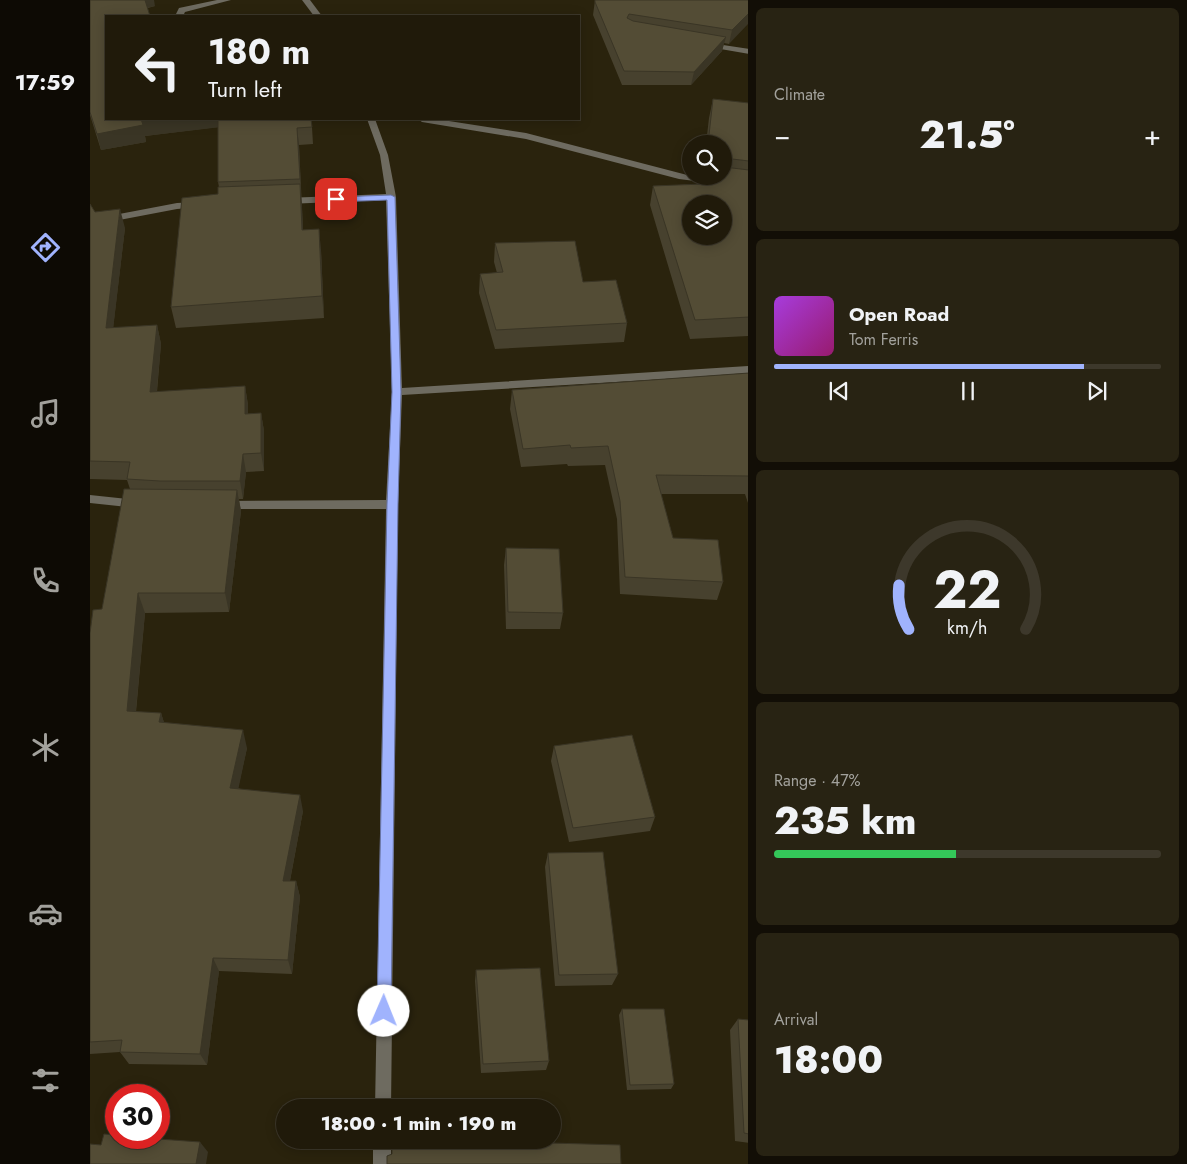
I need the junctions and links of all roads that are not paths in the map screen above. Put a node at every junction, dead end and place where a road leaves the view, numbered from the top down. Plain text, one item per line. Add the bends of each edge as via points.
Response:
1 (226, 0) edge
2 (306, 0) edge
3 (180, 15) edge
4 (317, 15) edge
5 (700, 43) edge
6 (748, 52) edge
7 (371, 120) edge
8 (428, 120) edge
9 (748, 185) edge
10 (391, 197) junction
11 (274, 201) edge
12 (206, 204) edge
13 (114, 218) edge
14 (748, 370) edge
15 (396, 392) junction
16 (90, 499) edge
17 (392, 504) junction
18 (149, 505) edge
19 (214, 505) edge
20 (383, 1099) edge
21 (382, 1149) edge
22 (382, 1164) edge

1 - 3 street via 182,10
2 - 4 street
5 - 6 street
7 - 10 street via 384,155
8 - 9 street via 526,136 680,176
10 - 11 street
10 - 15 street
12 - 13 street
14 - 15 street
15 - 17 street
16 - 18 street
17 - 19 street
17 - 20 street
21 - 22 street

